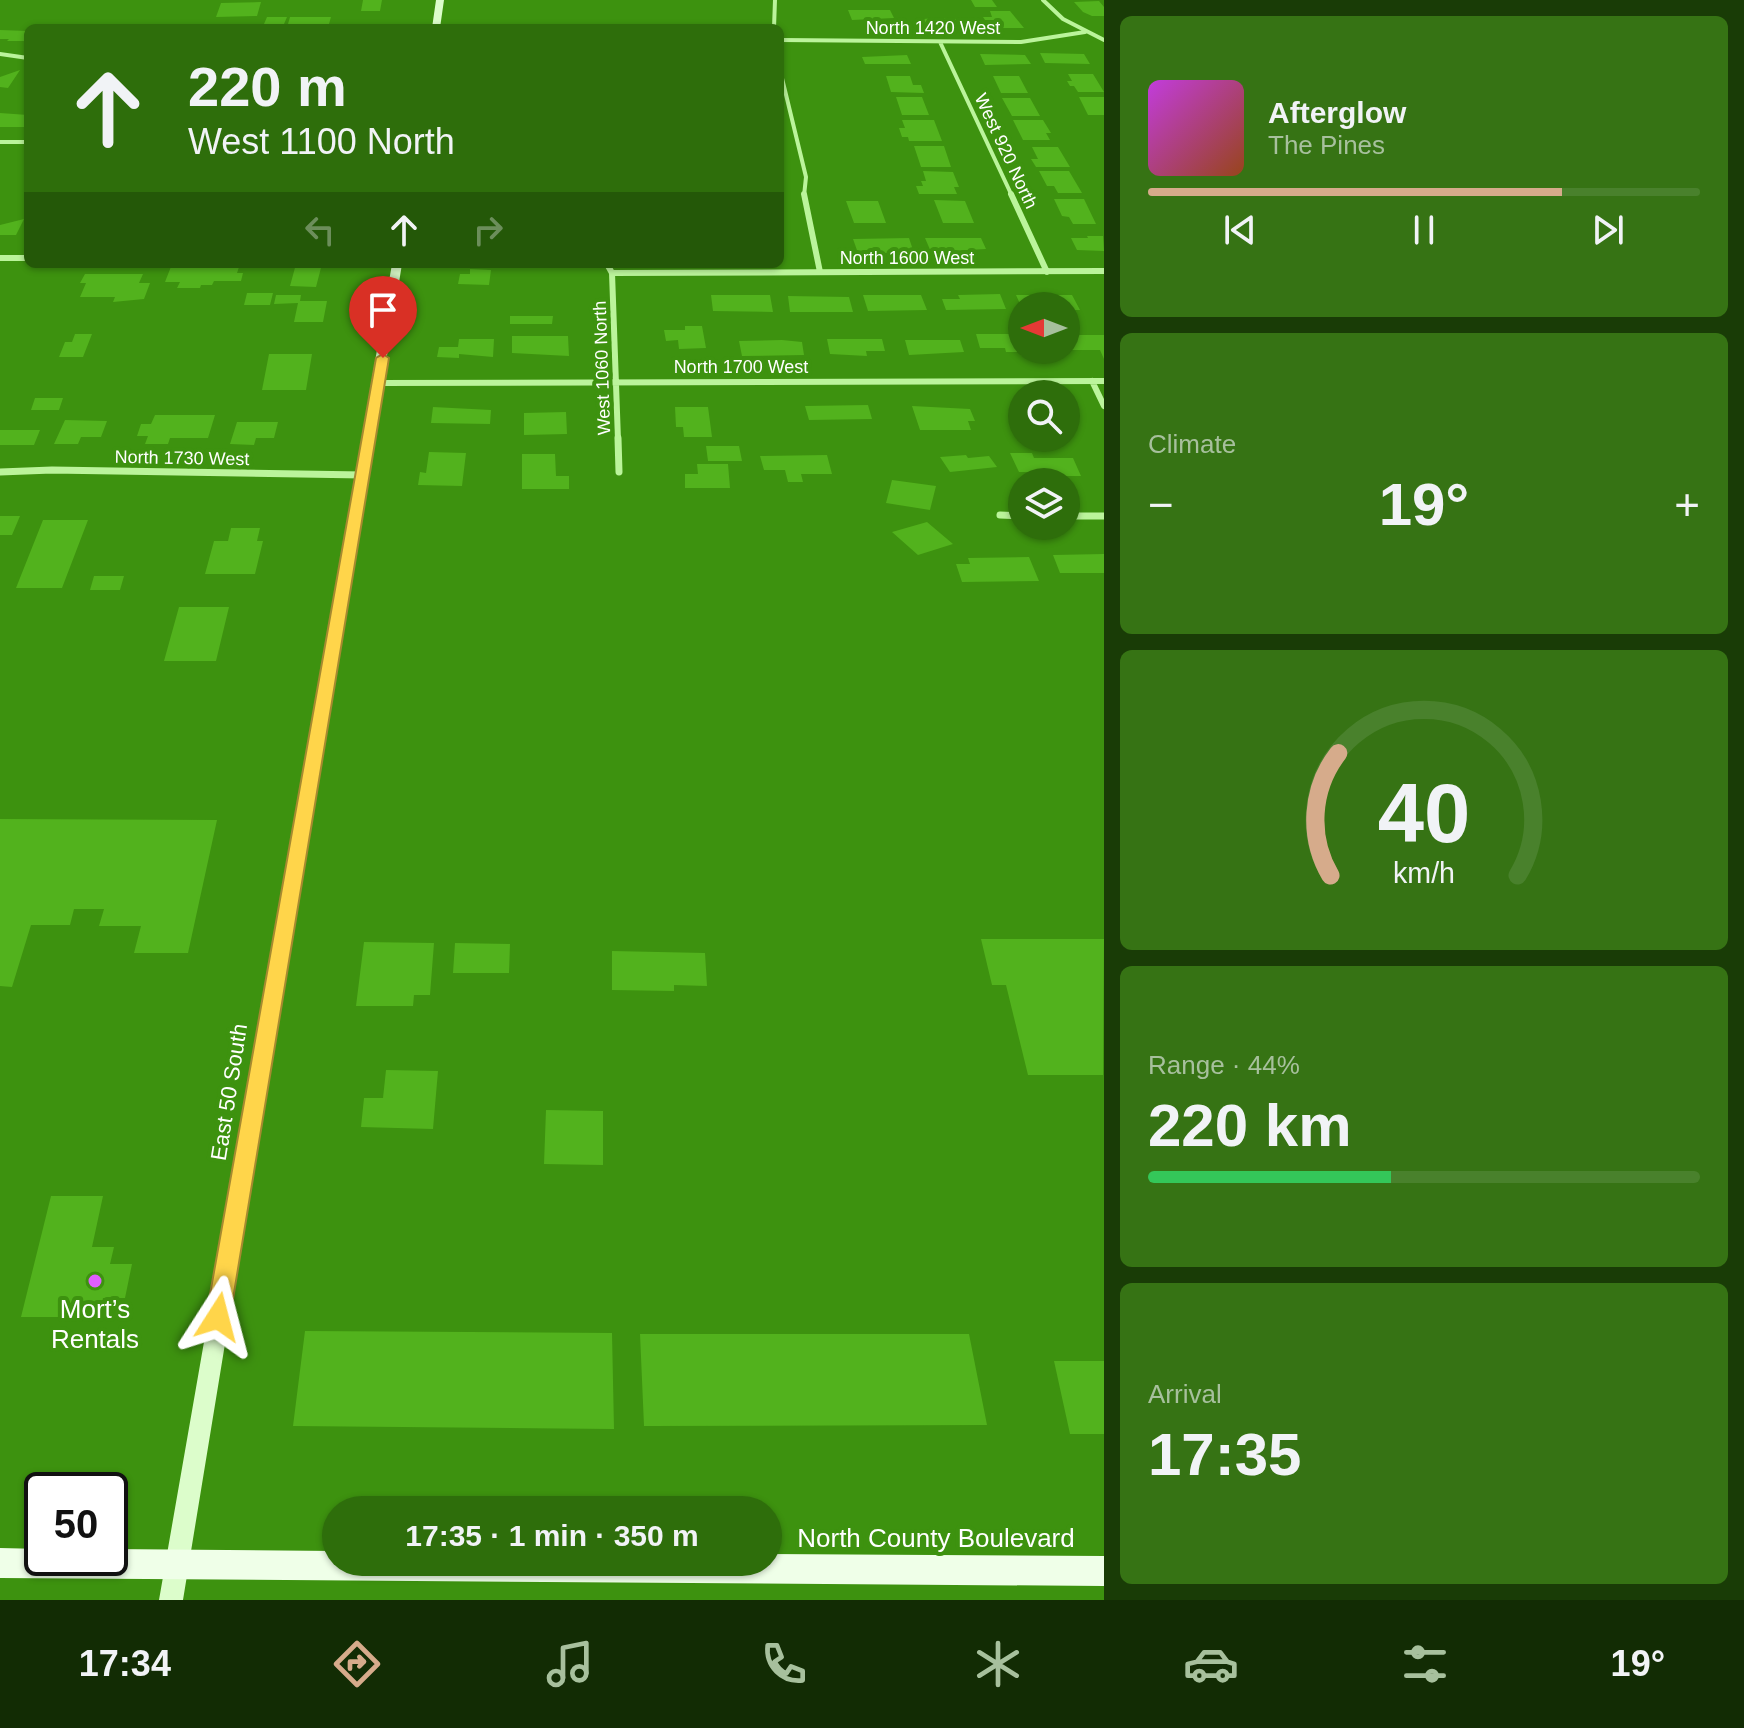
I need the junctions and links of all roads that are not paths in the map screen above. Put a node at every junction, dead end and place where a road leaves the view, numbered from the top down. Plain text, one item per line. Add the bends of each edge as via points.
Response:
1 (440, 0) edge
2 (775, 0) edge
3 (1043, 0) edge
4 (437, 24) edge
5 (774, 24) edge
6 (1085, 32) junction
7 (784, 40) edge
8 (1104, 40) edge
9 (940, 42) junction
10 (0, 54) edge
11 (24, 57) edge
12 (784, 86) edge
13 (784, 111) edge
14 (790, 111) junction
15 (0, 142) edge
16 (24, 142) edge
17 (0, 258) edge
18 (24, 258) edge
19 (396, 268) edge
20 (609, 268) edge
21 (1104, 271) edge
22 (820, 272) junction
23 (1047, 272) junction
24 (612, 273) junction
25 (617, 381) junction
26 (1092, 381) junction
27 (1104, 381) edge
28 (379, 383) junction
29 (1104, 406) edge
30 (0, 472) edge
31 (619, 472) dead end
32 (363, 475) junction
33 (1000, 515) dead end
34 (1008, 515) edge
35 (1080, 516) edge
36 (1104, 516) edge
37 (0, 1563) edge
38 (176, 1566) junction
39 (1104, 1571) edge
40 (171, 1600) edge

1 - 4 main road
2 - 5 street
3 - 6 street
6 - 8 street
6 - 9 street, North 1420 West via 1021,42
7 - 9 street, North 1420 West
9 - 23 street, West 920 North
10 - 11 street
12 - 14 street
13 - 14 street
14 - 22 street
15 - 16 street
17 - 18 street
19 - 28 main road, East 50 South
20 - 24 street, West 1060 North
21 - 23 street, North 1600 West
22 - 23 street, North 1600 West
22 - 24 street, North 1600 West
24 - 25 street, West 1060 North
25 - 26 street, North 1700 West
25 - 28 street, North 1700 West
25 - 31 street, West 1060 North
26 - 27 street, North 1700 West
26 - 29 street
28 - 32 main road, East 50 South
30 - 32 street, North 1730 West
32 - 38 main road, East 50 South
33 - 34 street
35 - 36 street
37 - 38 main road, North County Boulevard
38 - 39 main road, North County Boulevard
38 - 40 main road, East 50 South

